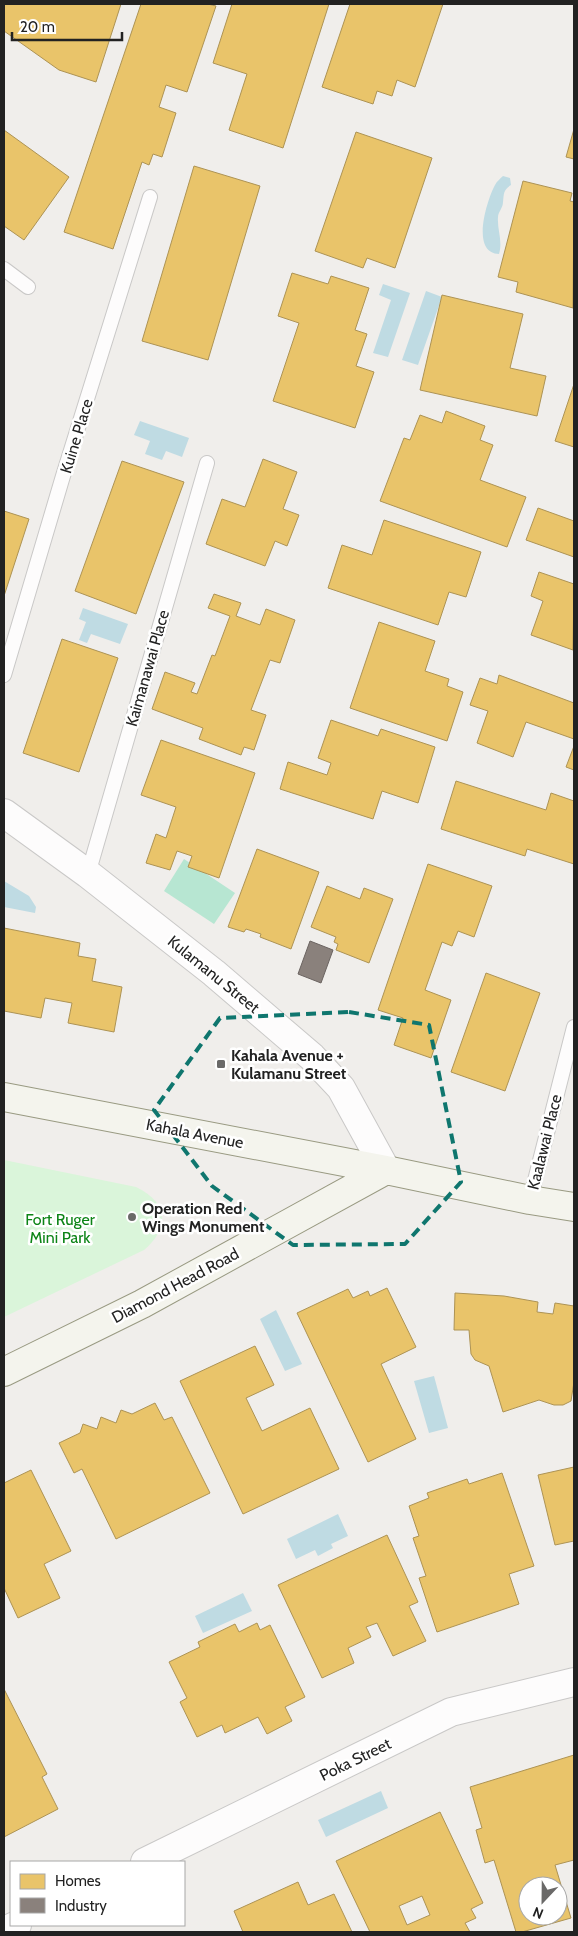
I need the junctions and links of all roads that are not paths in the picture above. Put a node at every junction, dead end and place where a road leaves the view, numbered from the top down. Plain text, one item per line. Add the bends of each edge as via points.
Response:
1 (150, 198) dead end
2 (4, 269) edge
3 (28, 287) dead end
4 (207, 463) dead end
5 (4, 675) edge
6 (4, 813) edge
7 (88, 874) junction
8 (574, 1026) edge
9 (4, 1097) edge
10 (386, 1170) junction
11 (530, 1200) junction
12 (574, 1207) edge
13 (4, 1372) edge
14 (574, 1682) edge
15 (147, 1861) edge

1 - 5 lane, Kuine Place
2 - 3 lane
4 - 7 lane, Kaimanawai Place
6 - 7 street, Kulamanu Street
7 - 10 street, Kulamanu Street via 214,973 312,1057 341,1088
8 - 11 lane, Kaalawai Place
9 - 10 street, Kahala Avenue
10 - 11 street
10 - 13 street, Diamond Head Road via 142,1304
11 - 12 street
14 - 15 street, Poka Street via 451,1712

